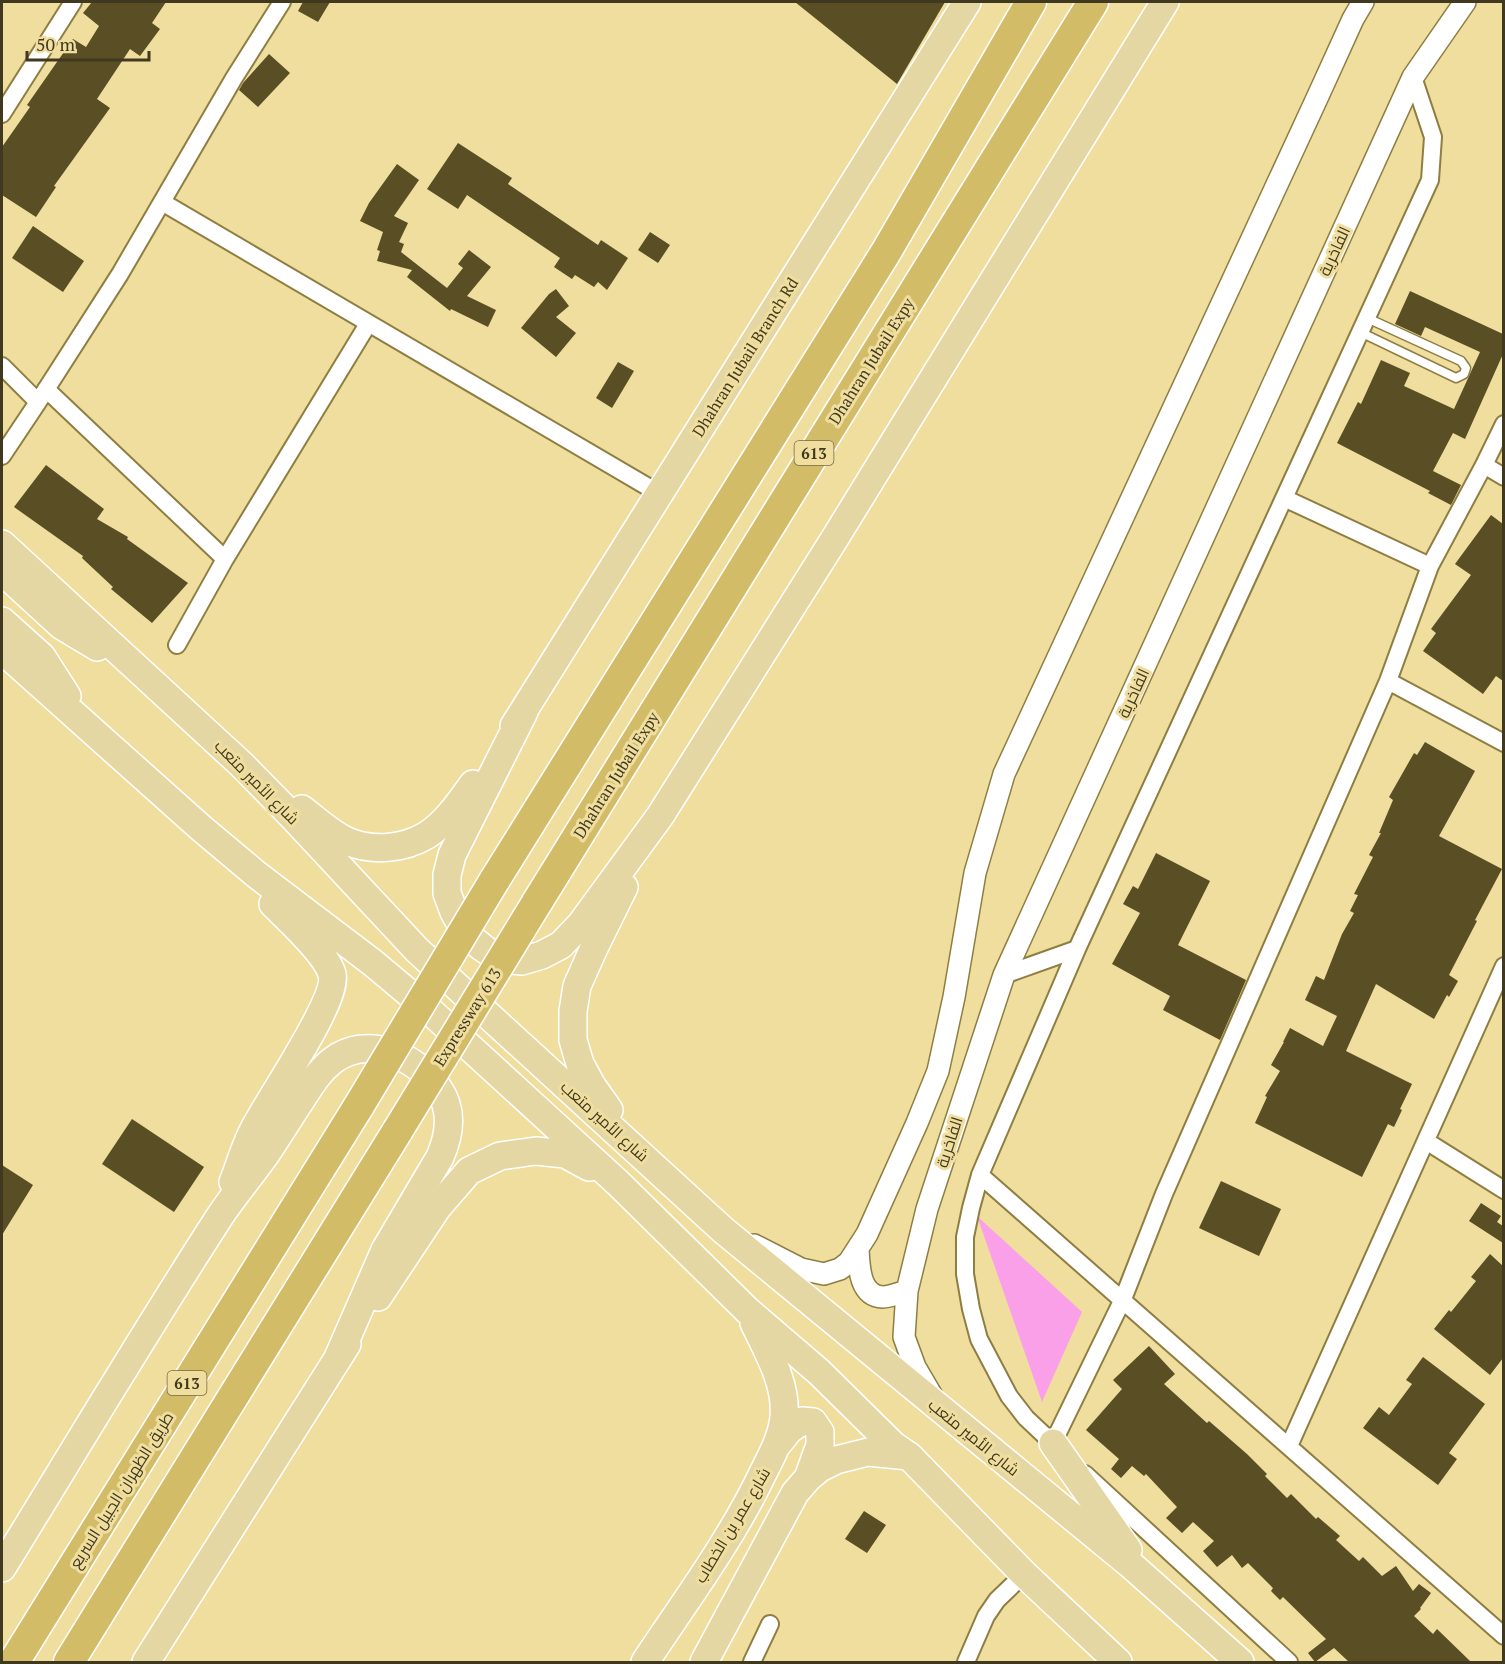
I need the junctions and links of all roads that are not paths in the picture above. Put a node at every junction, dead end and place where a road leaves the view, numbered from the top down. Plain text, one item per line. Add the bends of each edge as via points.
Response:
1 (73, 2) edge
2 (282, 2) edge
3 (967, 2) edge
4 (1030, 2) edge
5 (1093, 2) edge
6 (1165, 2) edge
7 (1363, 2) edge
8 (1465, 2) edge
9 (1413, 77) junction
10 (2, 114) edge
11 (162, 202) junction
12 (368, 324) junction
13 (1363, 325) junction
14 (2, 366) edge
15 (42, 396) junction
16 (1503, 424) edge
17 (2, 456) edge
18 (1484, 465) junction
19 (1503, 477) edge
20 (660, 494) junction
21 (1284, 498) junction
22 (2, 544) edge
23 (225, 559) junction
24 (1430, 566) junction
25 (2, 571) edge
26 (2, 621) edge
27 (177, 645) dead end
28 (2, 650) edge
29 (142, 674) junction
30 (1388, 681) junction
31 (524, 712) junction
32 (85, 724) junction
33 (1503, 743) edge
34 (242, 765) junction
35 (660, 816) junction
36 (201, 828) junction
37 (536, 904) joint
38 (1077, 948) junction
39 (1503, 966) edge
40 (1004, 975) junction
41 (1426, 1141) junction
42 (639, 1152) junction
43 (981, 1175) junction
44 (618, 1183) junction
45 (1503, 1190) edge
46 (222, 1214) junction
47 (723, 1230) junction
48 (858, 1249) junction
49 (907, 1291) junction
50 (1123, 1299) junction
51 (748, 1311) junction
52 (337, 1359) junction
53 (940, 1409) junction
54 (1053, 1443) junction
55 (777, 1445) junction
56 (1288, 1446) junction
57 (909, 1456) junction
58 (808, 1478) junction
59 (2, 1568) edge
60 (1024, 1574) junction
61 (1151, 1583) junction
62 (770, 1624) dead end
63 (1503, 1636) edge
64 (14, 1662) edge
65 (69, 1662) edge
66 (146, 1662) edge
67 (645, 1662) edge
68 (704, 1662) edge
69 (752, 1662) edge
70 (966, 1662) edge
71 (1118, 1662) edge
72 (1240, 1662) edge
73 (1289, 1662) edge

1 - 10 street
2 - 11 street
3 - 20 main road, Dhahran Jubail Branch Rd
4 - 64 highway, طريق الظهران الجبيل السريع / 613, bridge via 886,252
5 - 37 highway, Dhahran Jubail Expy / 613
6 - 35 main road
7 - 48 street via 1004,774 975,873 938,1071
8 - 9 street, الفاخرية
9 - 13 street via 1433,136 1430,180
9 - 40 street, الفاخرية
11 - 12 street
11 - 15 street
12 - 20 street
12 - 23 street
13 - 13 lane via 1456,378 1464,374 1466,368 1461,361
13 - 21 street
14 - 15 street
15 - 17 street
15 - 23 street
16 - 18 street
18 - 19 street
18 - 24 street
20 - 31 main road, Dhahran Jubail Branch Rd
21 - 24 street
21 - 38 street
22 - 29 main road, شارع الأمير متعب
23 - 27 street
24 - 30 street
25 - 29 main road via 62,626
26 - 32 main road via 42,657
28 - 32 main road
29 - 34 main road, شارع الأمير متعب
30 - 33 street
30 - 50 street via 1169,1183
31 - 34 main road via 453,811 428,835 396,847 375,848 346,841
31 - 35 main road via 452,855 447,875 447,893 454,912 467,935 483,948 499,959 522,961 561,945 581,924
32 - 36 main road
34 - 42 main road, شارع الأمير متعب via 417,950
35 - 42 main road via 589,959 577,986 573,1011 573,1040 580,1064 591,1086
36 - 44 main road via 413,997
36 - 46 main road via 311,943 332,973 333,985 320,1016 251,1135
37 - 65 highway, Expressway 613 / 613, bridge
38 - 40 street
38 - 43 street
39 - 41 street
40 - 49 street, الفاخرية via 927,1209
41 - 45 street
41 - 56 street
42 - 47 main road, شارع الأمير متعب
43 - 50 street
43 - 54 street via 965,1237 965,1274 971,1309 980,1339 1010,1396 1026,1419
44 - 51 main road
44 - 52 main road via 565,1154 536,1151 500,1156 469,1171 437,1208
46 - 52 main road via 315,1078 333,1060 355,1050 372,1048 396,1053 423,1071 438,1088 447,1105 447,1141 385,1250
46 - 59 main road
47 - 48 street via 801,1269 824,1274 840,1269
47 - 53 main road, شارع الأمير متعب
48 - 49 street via 860,1276 866,1288 882,1297
49 - 53 street, الفاخرية via 904,1337 915,1367
50 - 54 street
50 - 56 street
51 - 55 main road, شارع عمر بن الخطاب via 782,1388 784,1417
51 - 57 main road
52 - 66 main road
53 - 61 main road, شارع الأمير متعب
54 - 61 main road
54 - 73 street
55 - 58 main road via 802,1421 813,1422 820,1432 820,1445
55 - 67 main road, شارع عمر بن الخطاب via 734,1527
56 - 63 street
57 - 58 main road via 868,1452 836,1460
57 - 60 main road
58 - 68 main road via 795,1493
60 - 70 street via 986,1616
60 - 71 main road
61 - 72 main road, شارع الأمير متعب
62 - 69 street

